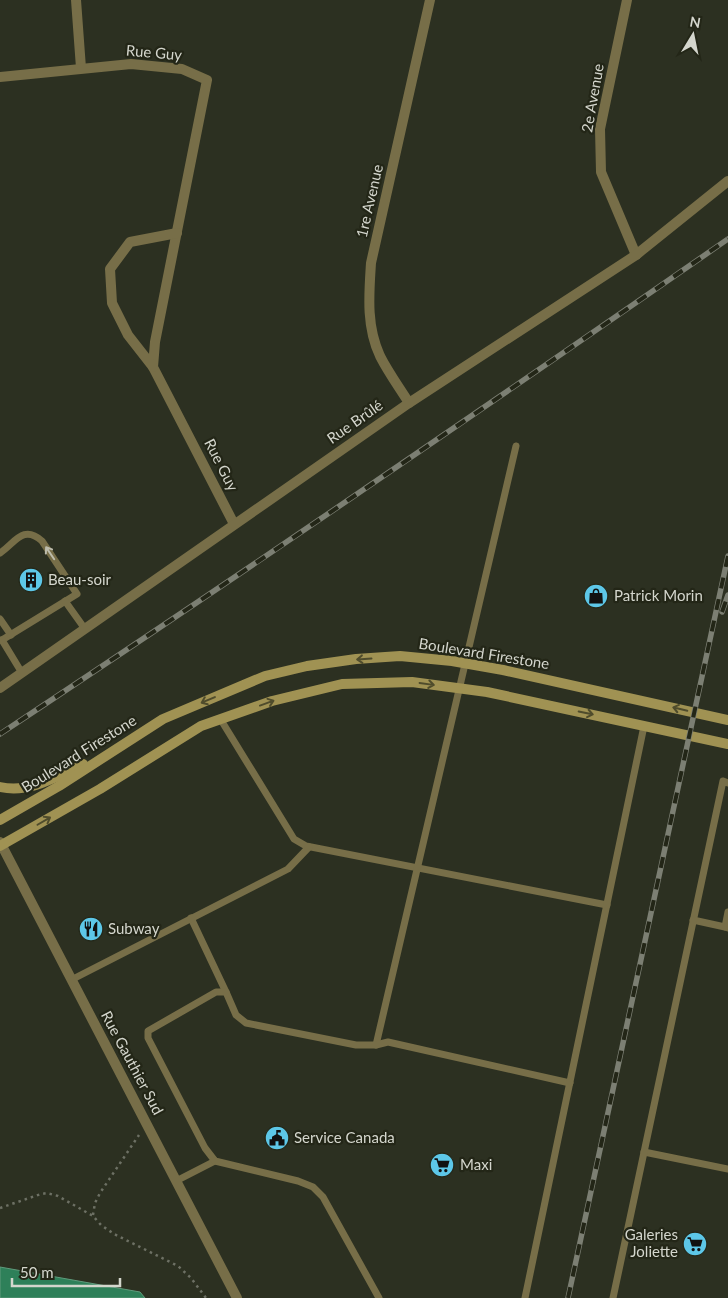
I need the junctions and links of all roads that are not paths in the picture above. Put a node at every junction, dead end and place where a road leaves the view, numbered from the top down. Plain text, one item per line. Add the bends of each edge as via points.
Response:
1 (76, 0) edge
2 (430, 0) edge
3 (628, 0) edge
4 (81, 68) junction
5 (0, 77) edge
6 (728, 181) edge
7 (177, 234) junction
8 (636, 255) junction
9 (153, 367) junction
10 (409, 403) junction
11 (516, 446) dead end
12 (234, 524) junction
13 (0, 553) edge
14 (64, 601) junction
15 (0, 619) edge
16 (85, 629) junction
17 (11, 635) junction
18 (1, 640) edge
19 (465, 664) junction
20 (22, 673) junction
21 (0, 688) edge
22 (459, 689) junction
23 (221, 720) junction
24 (728, 720) edge
25 (644, 726) junction
26 (728, 744) edge
27 (118, 748) junction
28 (728, 783) edge
29 (0, 787) edge
30 (0, 820) edge
31 (1, 844) edge
32 (309, 847) junction
33 (418, 867) junction
34 (607, 905) junction
35 (728, 912) edge
36 (191, 918) junction
37 (693, 920) junction
38 (726, 927) edge
39 (72, 980) junction
40 (226, 992) junction
41 (376, 1045) junction
42 (570, 1083) junction
43 (644, 1152) junction
44 (215, 1161) junction
45 (728, 1169) edge
46 (176, 1181) junction
47 (237, 1298) edge
48 (379, 1298) edge
49 (526, 1298) edge
50 (613, 1298) edge

1 - 4 street
2 - 10 street, 1re Avenue via 371,263 369,298 370,319 380,355
3 - 8 street, 2e Avenue via 600,129 601,172
4 - 5 street, Rue Guy
4 - 7 street, Rue Guy via 131,64 182,69 207,80
6 - 8 street, Rue Brûlé
7 - 9 street, Rue Guy
7 - 9 street, Rue Guy via 130,242 110,269 112,303 128,335
8 - 10 street, Rue Brûlé
9 - 12 street, Rue Guy
10 - 12 street, Rue Brûlé
11 - 19 lane
12 - 16 street, Rue Brûlé
14 -> 13 lane via 77,594 37,537 22,534
14 - 16 lane
14 - 17 lane
15 - 17 lane
16 - 20 street, Rue Brûlé
17 - 18 lane
18 - 20 lane
19 - 22 lane
24 -> 19 main road, Boulevard Firestone
19 -> 27 main road, Boulevard Firestone via 400,656 356,659 272,674 163,719
20 - 21 street, Rue Brûlé
23 -> 22 main road via 272,701 342,684 412,682
22 -> 25 main road via 487,692
22 - 33 lane
31 -> 23 main road via 100,789 202,726
23 - 32 lane via 294,839
25 - 26 main road
25 - 34 lane
27 - 29 main road via 37,785
27 - 30 main road, Boulevard Firestone
28 - 37 lane via 723,781
31 - 39 street, Rue Gauthier Sud
32 - 33 lane
32 - 36 lane via 288,868
33 - 34 lane
33 - 41 lane
34 - 42 lane
35 - 38 lane
36 - 39 lane
36 - 40 lane
37 - 38 lane
37 - 43 lane
39 - 46 street, Rue Gauthier Sud
40 - 41 lane via 236,1015 246,1023 356,1045
40 - 44 lane via 216,992 148,1031 148,1038 205,1148
41 - 42 lane via 388,1042
42 - 49 lane
43 - 45 lane
43 - 50 lane
44 - 46 lane
44 - 48 lane via 313,1187 324,1197
46 - 47 street, Rue Gauthier Sud

